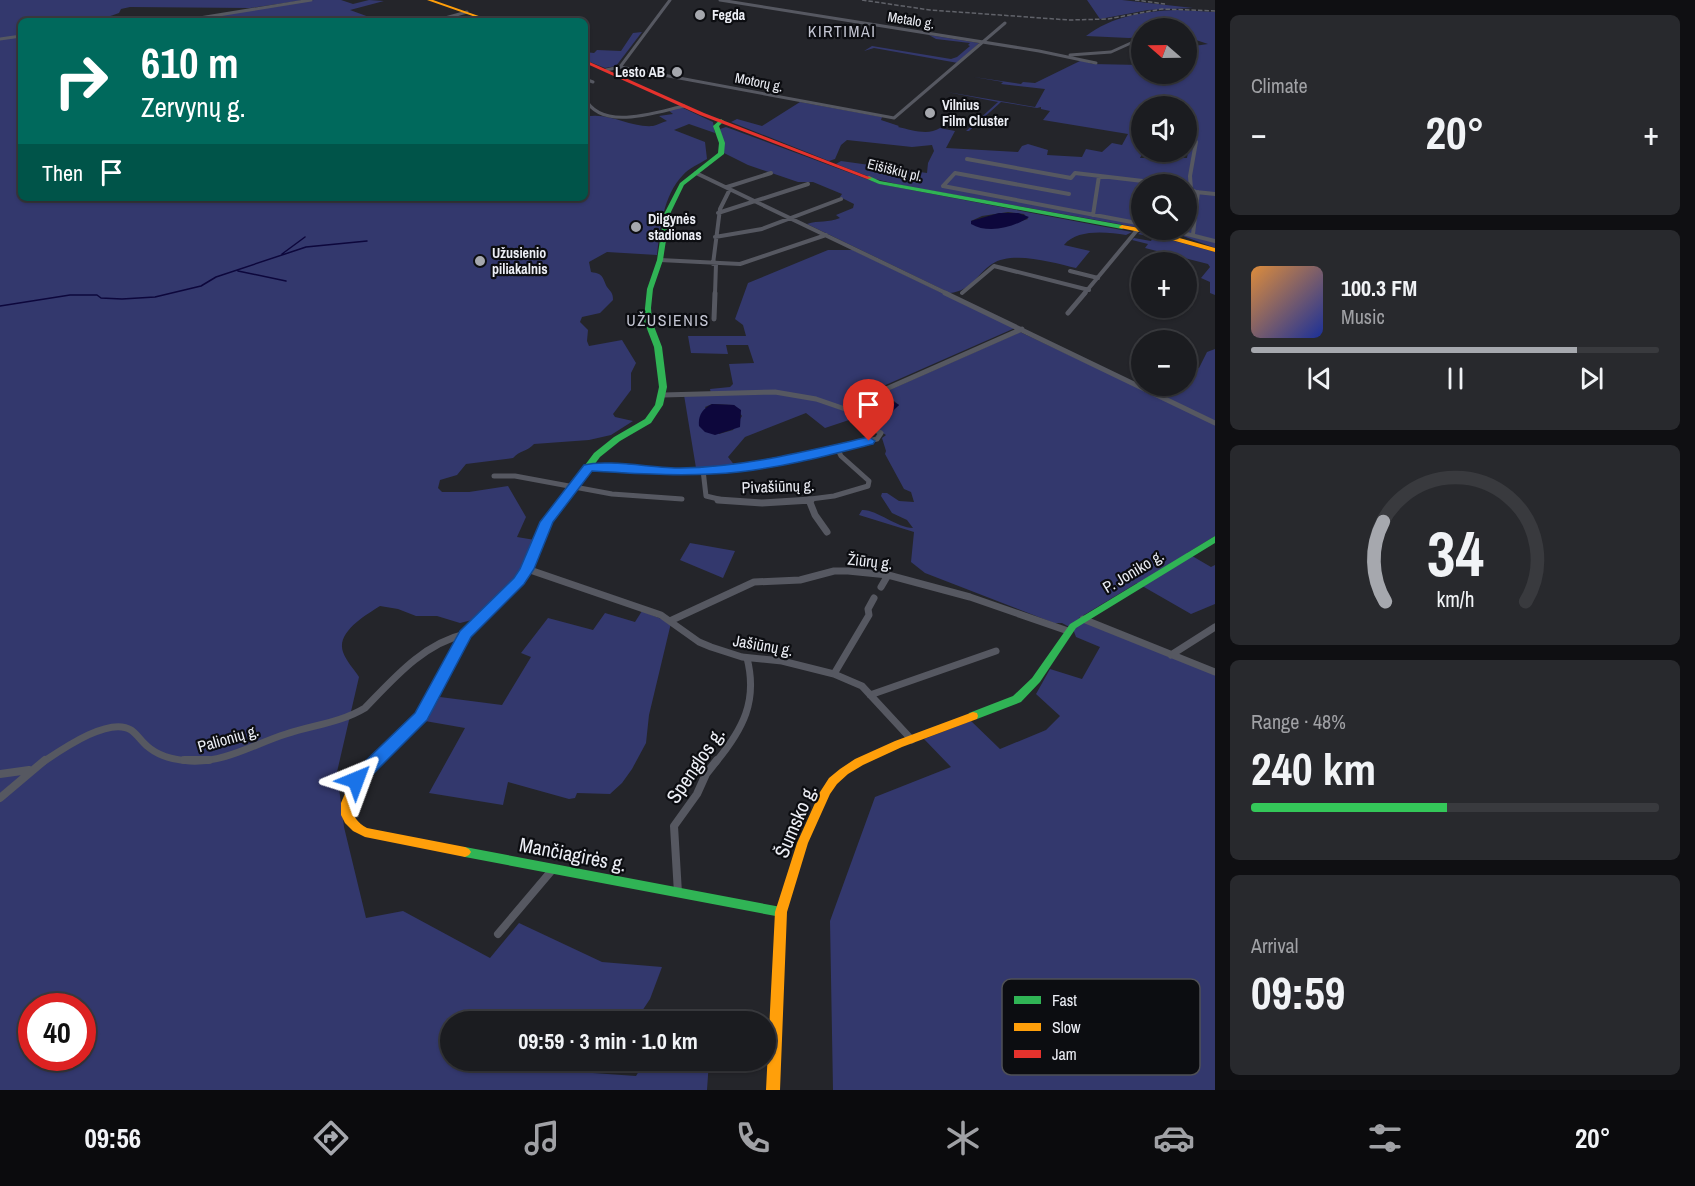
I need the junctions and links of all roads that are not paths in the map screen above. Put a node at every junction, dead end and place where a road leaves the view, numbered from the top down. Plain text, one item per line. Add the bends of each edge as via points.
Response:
1 (311, 0) edge
2 (429, 0) edge
3 (670, 0) edge
4 (720, 0) edge
5 (467, 12) junction
6 (200, 18) edge
7 (445, 18) edge
8 (483, 18) edge
9 (1005, 23) dead end
10 (18, 36) edge
11 (0, 39) edge
12 (984, 42) junction
13 (1131, 43) edge
14 (1063, 55) junction
15 (588, 62) edge
16 (1096, 63) dead end
17 (620, 67) junction
18 (606, 70) junction
19 (588, 80) edge
20 (593, 82) dead end
21 (588, 106) edge
22 (684, 106) junction
23 (721, 121) junction
24 (967, 159) dead end
25 (696, 173) junction
26 (771, 173) dead end
27 (1099, 176) junction
28 (1131, 181) edge
29 (808, 184) dead end
30 (728, 188) junction
31 (1198, 192) joint
32 (1069, 194) dead end
33 (1215, 194) edge
34 (841, 198) dead end
35 (1197, 199) edge
36 (756, 201) junction
37 (718, 213) junction
38 (1093, 214) junction
39 (790, 217) junction
40 (1131, 225) edge
41 (1131, 225) edge
42 (826, 235) junction
43 (1197, 236) edge
44 (715, 237) junction
45 (1131, 238) edge
46 (1182, 240) edge
47 (1215, 241) edge
48 (1215, 250) edge
49 (660, 260) junction
50 (714, 264) junction
51 (1070, 271) dead end
52 (1098, 278) junction
53 (1089, 290) junction
54 (962, 294) dead end
55 (1068, 313) dead end
56 (714, 319) dead end
57 (1022, 329) junction
58 (663, 395) junction
59 (849, 412) junction
60 (1215, 423) edge
61 (837, 448) junction
62 (588, 468) junction
63 (703, 470) junction
64 (494, 476) dead end
65 (575, 487) junction
66 (682, 499) dead end
67 (809, 500) junction
68 (827, 532) dead end
69 (1215, 539) edge
70 (527, 569) junction
71 (888, 575) junction
72 (881, 587) dead end
73 (874, 598) dead end
74 (1083, 619) junction
75 (672, 620) junction
76 (1215, 627) edge
77 (1068, 631) junction
78 (465, 634) junction
79 (996, 651) dead end
80 (1171, 654) junction
81 (747, 658) junction
82 (1215, 672) edge
83 (834, 674) junction
84 (870, 695) junction
85 (912, 740) junction
86 (29, 770) junction
87 (0, 774) edge
88 (0, 798) edge
89 (553, 869) junction
90 (678, 893) junction
91 (781, 912) junction
92 (498, 934) dead end
93 (772, 1011) edge
94 (771, 1071) edge
95 (772, 1090) edge

1 - 6 street
2 - 5 street
3 - 17 street
4 - 12 street, Metalo g.
5 - 7 street
5 - 8 street
9 - 12 street
10 - 11 street
12 - 14 street, Metalo g.
12 - 17 street, Motorų g. via 894,118
13 - 14 street via 1110,54
14 - 16 street
15 - 18 street, Eišiškių pl.
17 - 18 street
18 - 22 street, Eišiškių pl.
19 - 20 street
21 - 22 street via 616,118
22 - 23 street, Eišiškių pl.
23 - 25 street via 717,126 722,152 716,161
23 - 40 street, Eišiškių pl. via 887,184
24 - 27 street via 1071,178 1075,173
25 - 30 street
25 - 49 street via 679,188 669,207
26 - 30 street
27 - 28 street
27 - 38 street
29 - 36 street
30 - 36 street
30 - 37 street
31 - 33 street
31 - 35 street
32 - 38 street via 955,173 943,186
34 - 39 street
36 - 37 street
36 - 39 street
37 - 44 street
38 - 41 street
39 - 42 street
39 - 44 street via 730,237
42 - 50 street via 747,262
42 - 57 street
43 - 47 street
44 - 50 street
45 - 52 street
46 - 48 street, Eišiškių pl.
49 - 50 street
49 - 58 street via 650,289 648,321 658,347
50 - 56 street
51 - 52 street
52 - 53 street
53 - 54 street via 994,266
53 - 55 street
57 - 59 street via 852,403
57 - 60 street
58 - 59 street via 775,392 816,399
58 - 62 street via 651,418 605,448
59 - 61 street via 881,435
61 - 63 street via 752,466
61 - 67 street, Pivašiūnų g. via 870,484
62 - 63 street
62 - 65 street
63 - 67 street, Pivašiūnų g. via 706,496 742,503
64 - 65 street
65 - 66 street via 618,495
65 - 70 street via 547,522
67 - 68 street
69 - 74 street, P. Joniko g.
70 - 75 street, Jašiūnų g.
70 - 78 street via 509,594
71 - 72 street
71 - 75 street, Žiūrų g. via 843,571 800,580 754,582
71 - 77 street, Žiūrų g. via 999,605
73 - 83 street via 869,615
74 - 77 street, P. Joniko g.
74 - 80 street
75 - 81 street, Jašiūnų g. via 699,642
76 - 80 street
77 - 85 street, Šumsko g. via 1036,680 1017,699
78 - 86 street, Palionių g. via 429,649 365,708 336,722 288,733 236,753 194,761 165,756 129,729 113,726
78 - 89 street, Mančiagirės g. via 421,716 352,788 346,813 358,831
79 - 84 street
80 - 82 street
81 - 83 street, Jašiūnų g. via 782,661
81 - 90 street, Spenglos g. via 751,688 748,711 733,741 706,774 674,826
83 - 84 street, Jašiūnų g. via 852,680
84 - 85 street, Jašiūnų g.
85 - 91 street, Šumsko g. via 857,762 827,787
86 - 87 street
86 - 88 street, Palionių g.
89 - 90 street, Mančiagirės g.
89 - 92 street
90 - 91 street, Mančiagirės g.
91 - 93 street, Šumsko g.
94 - 95 street, Šumsko g.

